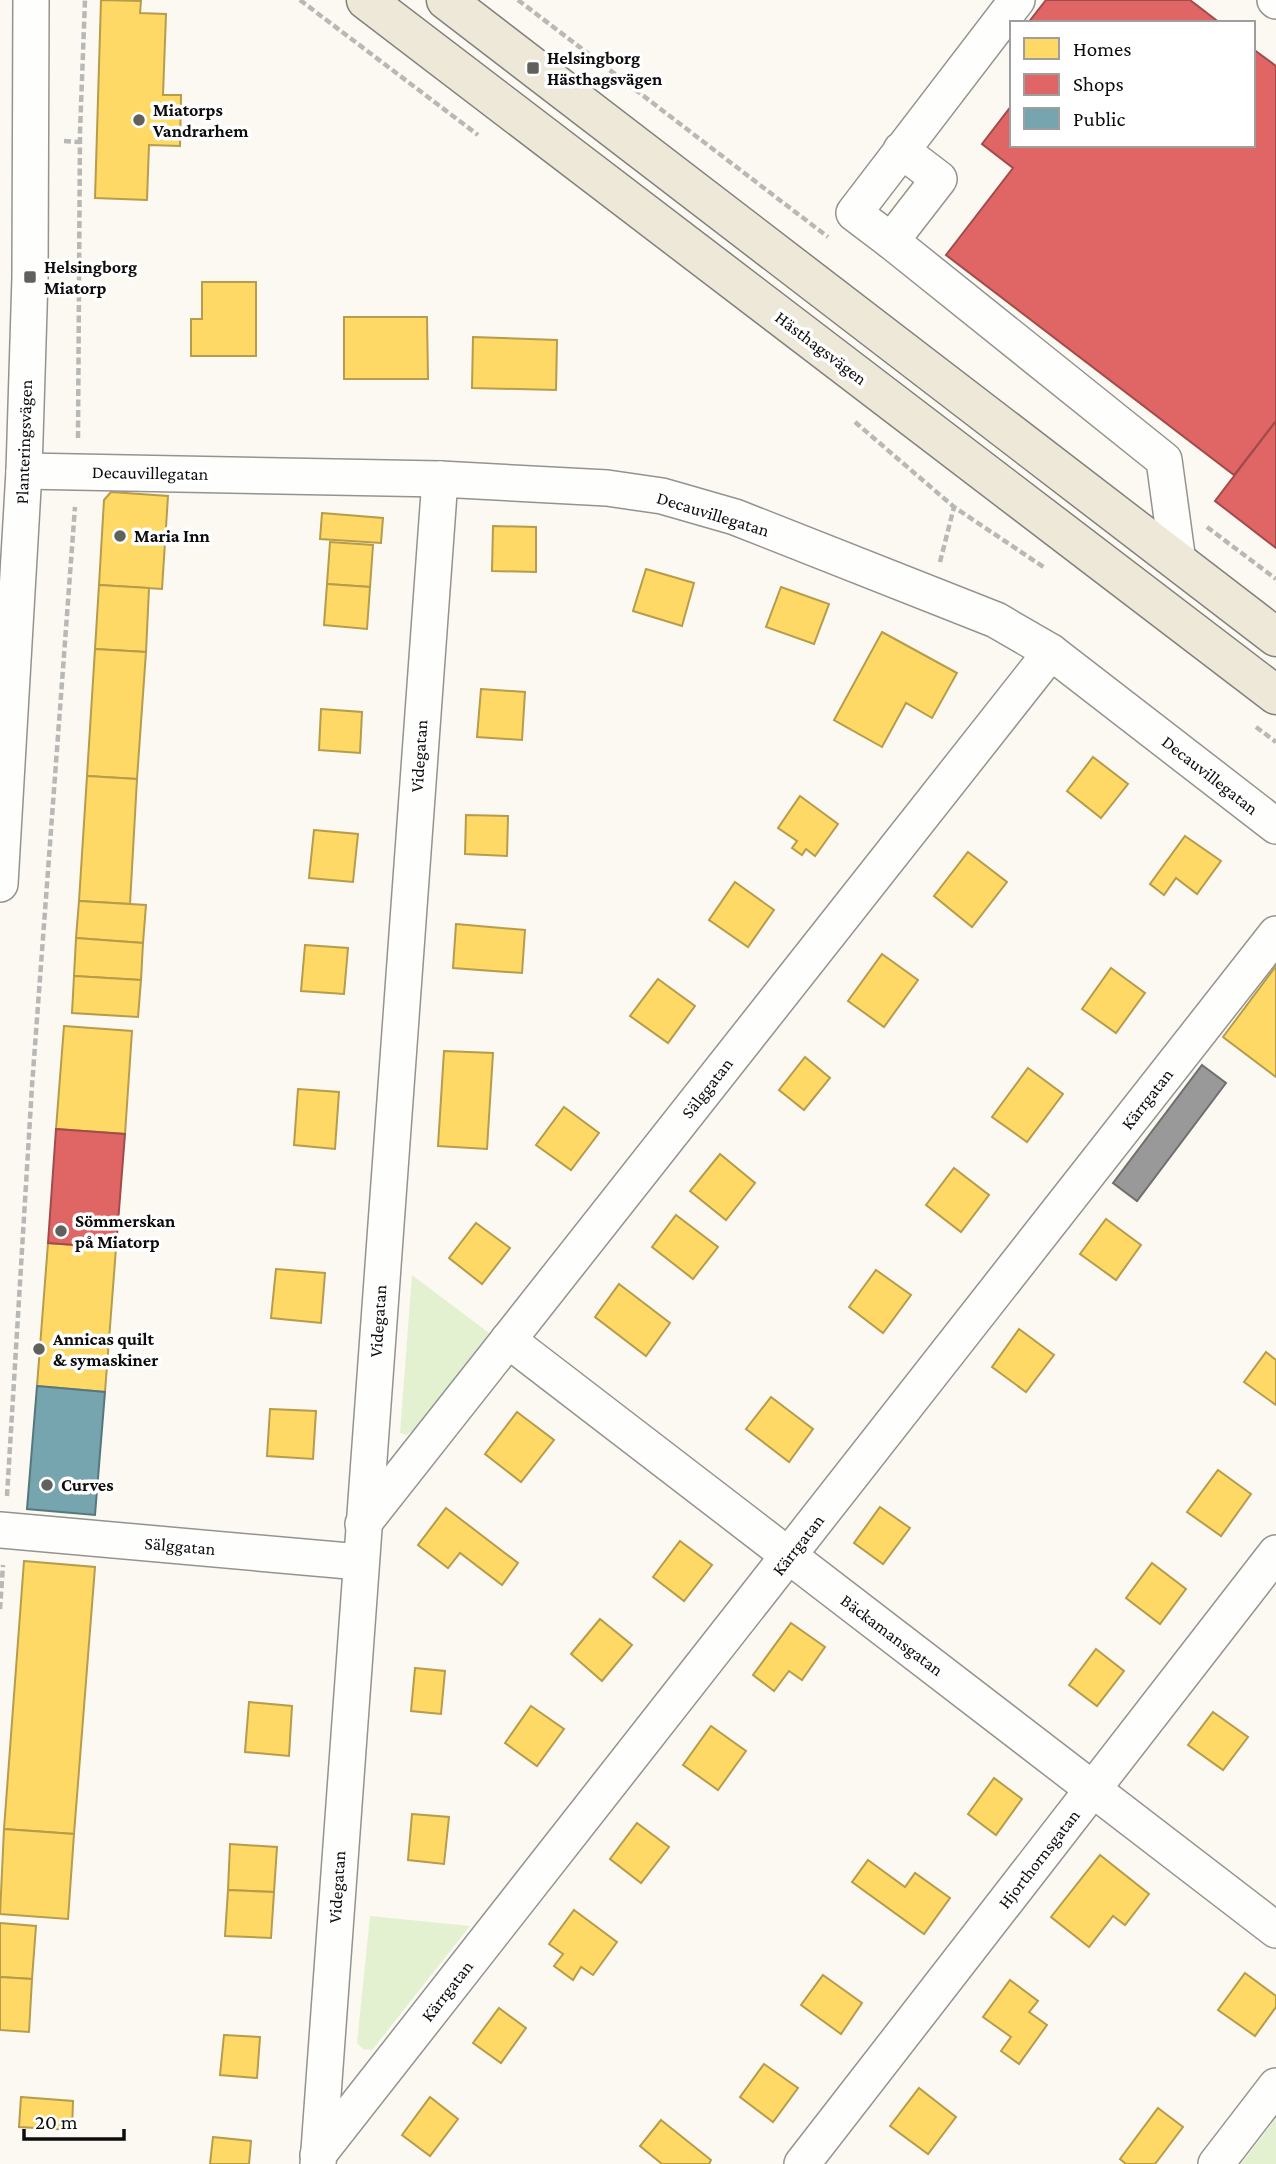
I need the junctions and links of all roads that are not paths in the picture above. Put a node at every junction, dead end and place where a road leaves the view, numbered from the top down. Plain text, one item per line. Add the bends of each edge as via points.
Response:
1 (31, 0) edge
2 (366, 0) edge
3 (446, 0) edge
4 (1017, 0) edge
5 (901, 150) junction
6 (891, 241) junction
7 (24, 471) junction
8 (440, 479) junction
9 (1178, 562) junction
10 (8, 608) edge
11 (1276, 637) edge
12 (1051, 652) junction
13 (1276, 695) edge
14 (1276, 826) edge
15 (0, 884) edge
16 (1276, 934) edge
17 (508, 1340) junction
18 (363, 1524) junction
19 (3, 1530) edge
20 (1276, 1553) edge
21 (790, 1556) junction
22 (360, 1562) junction
23 (1093, 1789) junction
24 (1276, 1930) edge
25 (1276, 2086) edge
26 (318, 2160) edge
27 (802, 2164) edge
28 (1216, 2164) edge

1 - 7 street, Planteringsvägen
2 - 13 main road, Hästhagsvägen
3 - 9 main road
4 - 5 street
5 - 6 street via 854,213
5 - 6 street via 939,179
6 - 9 street via 1164,460
7 - 8 street, Decauvillegatan
7 - 10 street, Planteringsvägen
8 - 12 street, Decauvillegatan via 607,488 663,496 735,517 929,593 996,620
8 - 18 street, Videgatan
9 - 11 main road
10 - 15 street, Planteringsvägen
12 - 14 street, Decauvillegatan
12 - 17 street, Sälggatan
16 - 21 street, Kärrgatan
17 - 18 street, Sälggatan
17 - 21 street, Bäckamansgatan
18 - 22 street, Videgatan
19 - 22 street, Sälggatan
20 - 23 street, Hjorthornsgatan
21 - 23 street, Bäckamansgatan
21 - 26 street, Kärrgatan
22 - 26 street, Videgatan
23 - 24 street, Bäckamansgatan
23 - 27 street, Hjorthornsgatan
25 - 28 street

